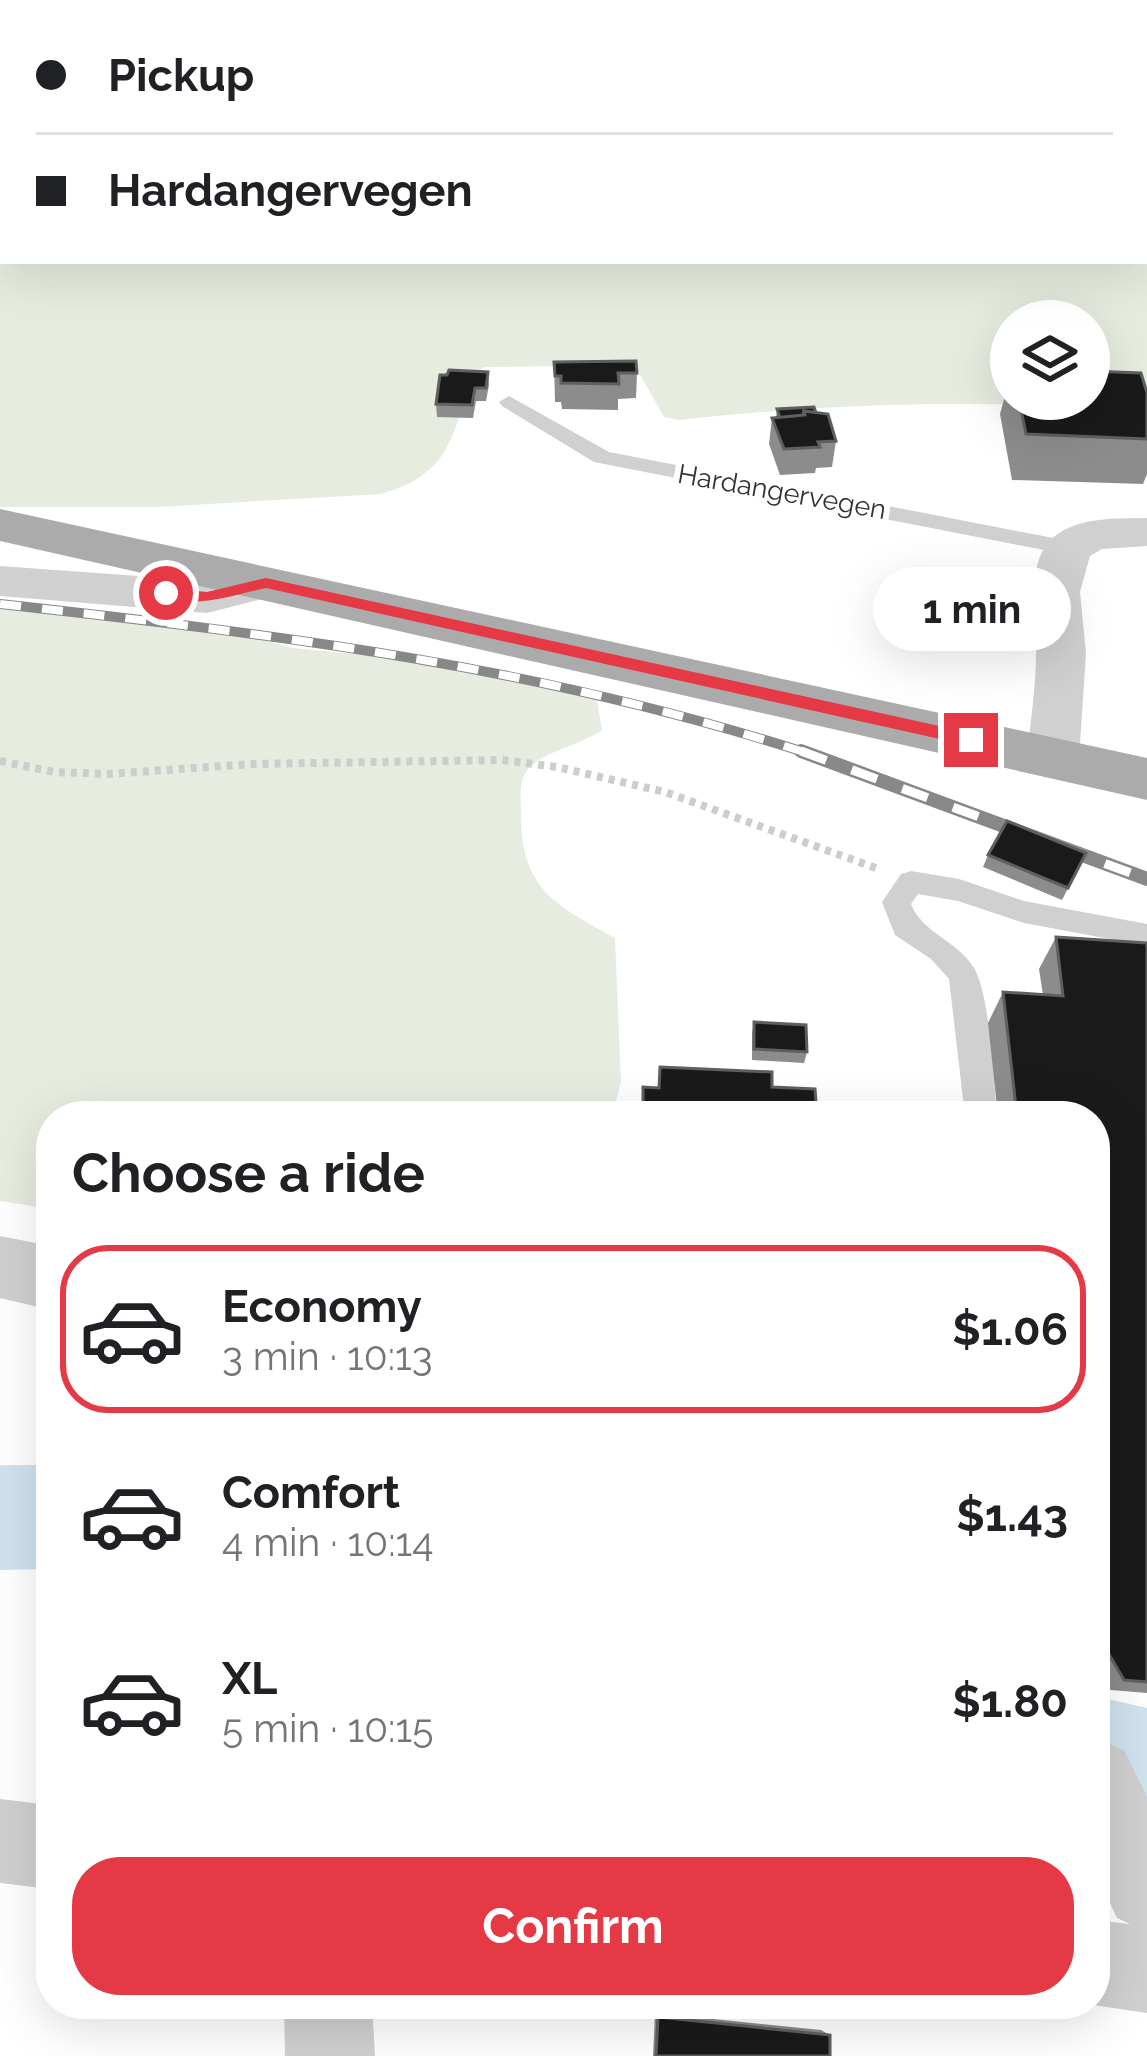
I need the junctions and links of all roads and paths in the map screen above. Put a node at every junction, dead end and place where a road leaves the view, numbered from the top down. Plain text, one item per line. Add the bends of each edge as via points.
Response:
1 (508, 402) dead end
2 (0, 525) edge
3 (1147, 532) edge
4 (1069, 548) junction
5 (0, 581) edge
6 (266, 583) junction
7 (1053, 758) junction
8 (0, 761) edge
9 (1147, 779) edge
10 (911, 882) junction
11 (1147, 935) edge
12 (980, 1101) edge
13 (0, 1267) edge
14 (36, 1275) edge
15 (0, 1841) edge
16 (36, 1845) edge
17 (1110, 1965) edge
18 (1147, 1969) edge
19 (328, 2019) edge
20 (329, 2056) edge

1 - 4 lane, Hardangervegen via 602,457
2 - 6 main road
3 - 4 street, Hardangervegen via 1092,535
4 - 7 street via 1056,592 1061,653
5 - 6 street via 207,597
6 - 7 main road
7 - 9 main road
8 - 10 path via 96,775 442,758 573,768 701,801
10 - 11 lane
10 - 12 lane via 896,902 905,927 963,975
13 - 14 street
15 - 16 street
17 - 18 street
19 - 20 street

